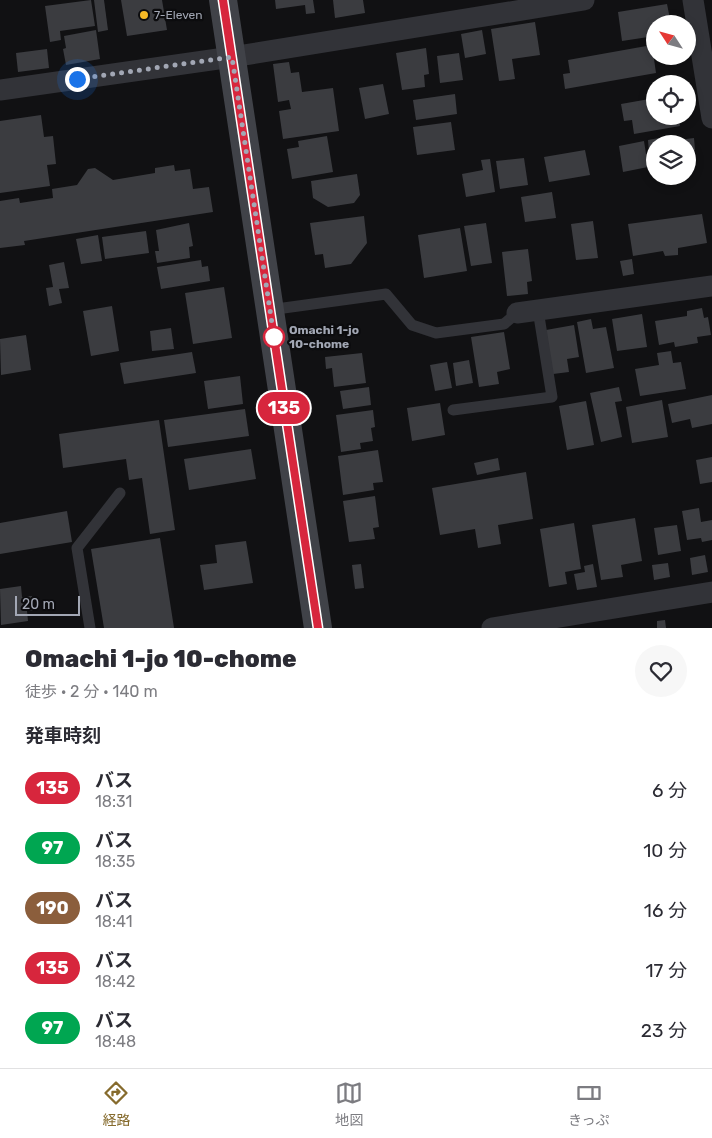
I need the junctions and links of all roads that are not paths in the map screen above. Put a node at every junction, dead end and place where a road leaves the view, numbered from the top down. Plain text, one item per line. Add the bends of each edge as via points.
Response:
1 (223, 0) edge
2 (584, 0) edge
3 (693, 0) edge
4 (524, 4) edge
5 (232, 57) junction
6 (0, 90) edge
7 (712, 118) edge
8 (712, 286) edge
9 (270, 310) junction
10 (528, 311) junction
11 (453, 410) dead end
12 (120, 493) dead end
13 (712, 592) edge
14 (584, 621) edge
15 (90, 628) edge
16 (318, 628) edge
17 (492, 628) edge

1 - 5 street
2 - 4 street
3 - 7 street
4 - 5 street
5 - 6 street
5 - 9 street
8 - 10 street
9 - 10 lane via 386,294 412,324 436,333 504,324
9 - 16 street
10 - 11 lane via 552,397
12 - 15 lane via 78,548
13 - 14 street
14 - 17 street

